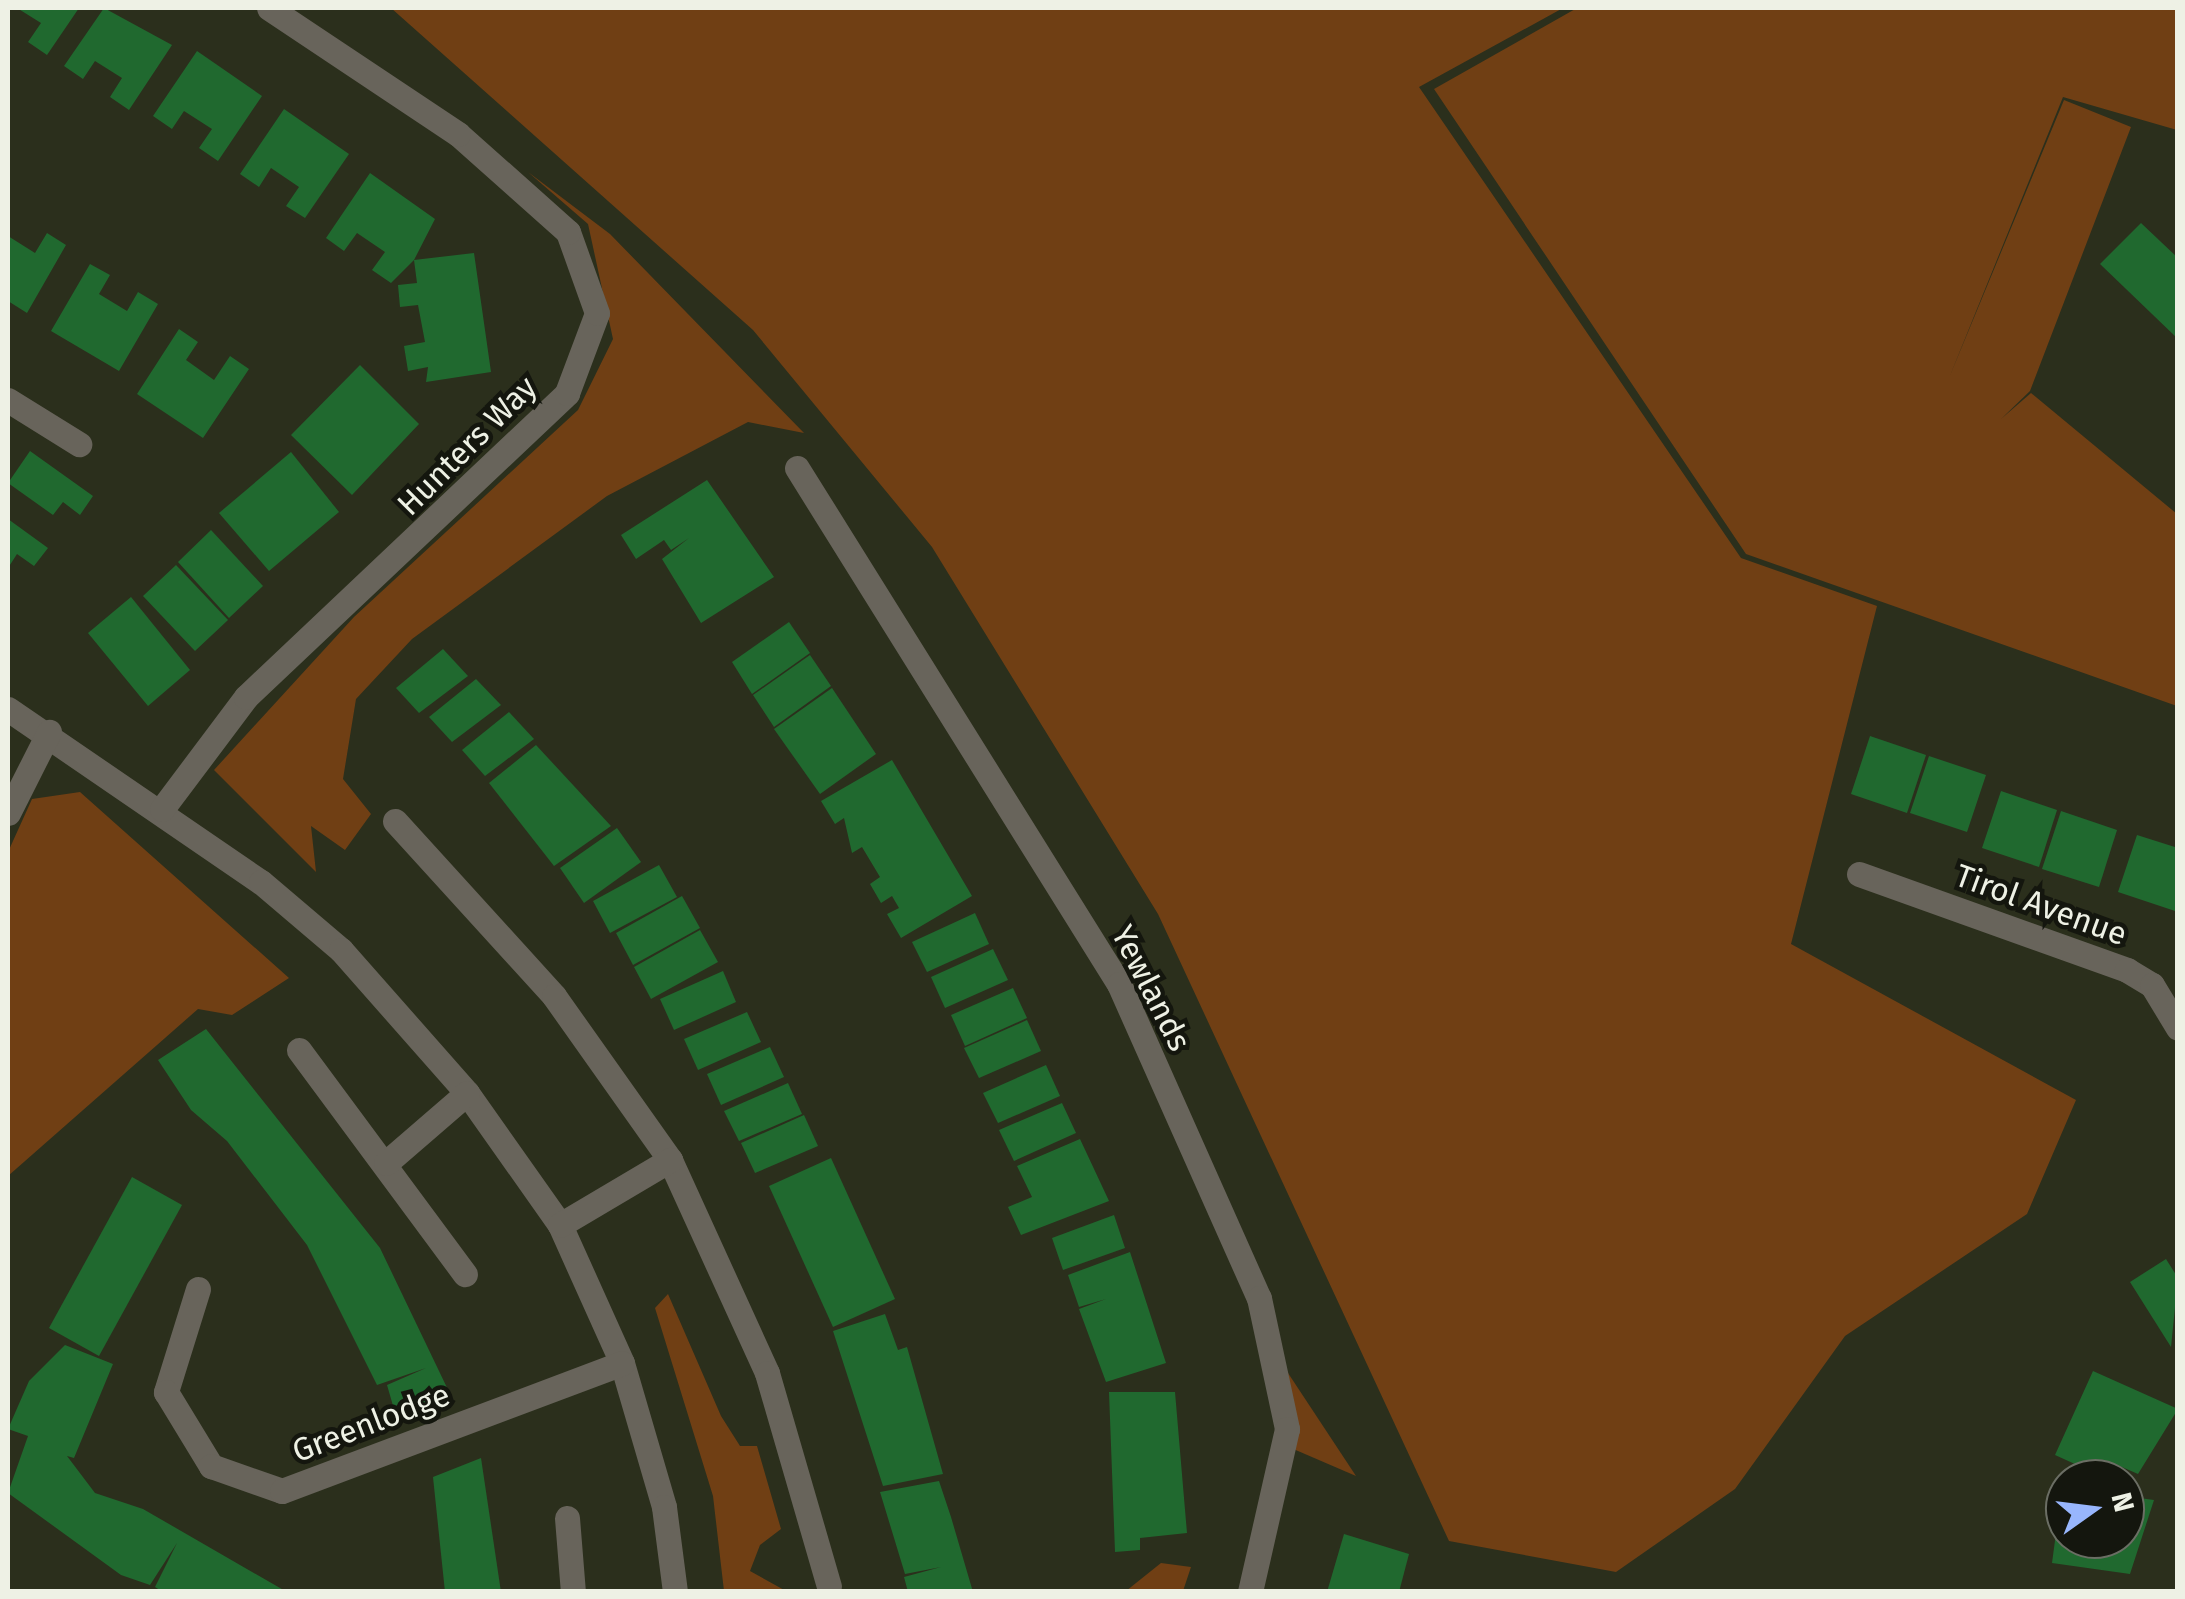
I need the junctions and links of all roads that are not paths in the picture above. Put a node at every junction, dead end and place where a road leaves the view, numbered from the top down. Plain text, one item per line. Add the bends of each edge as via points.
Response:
1 (269, 8) edge
2 (8, 400) edge
3 (80, 444) dead end
4 (796, 468) dead end
5 (8, 709) edge
6 (49, 732) junction
7 (162, 809) junction
8 (8, 813) edge
9 (395, 822) dead end
10 (1859, 874) dead end
11 (2178, 1028) edge
12 (300, 1050) dead end
13 (467, 1092) junction
14 (670, 1160) junction
15 (386, 1163) junction
16 (560, 1225) junction
17 (465, 1274) dead end
18 (198, 1289) dead end
19 (622, 1363) junction
20 (567, 1518) dead end
21 (829, 1586) dead end
22 (574, 1592) edge
23 (675, 1592) edge
24 (1250, 1592) edge

1 - 7 street, Hunters Way via 458,134 568,232 597,314 566,393 246,697
2 - 3 street
4 - 24 street, Yewlands via 1119,984 1259,1298 1287,1429
5 - 6 street
6 - 7 street
6 - 8 street
7 - 13 street via 342,950
9 - 14 street via 554,996
10 - 11 street, Tirol Avenue via 2128,970 2152,985
12 - 15 street
13 - 15 street
13 - 16 street
14 - 16 street
14 - 21 street via 767,1373
15 - 17 street
16 - 19 street
18 - 19 street, Greenlodge via 166,1392 212,1466 282,1491
19 - 23 street via 664,1506
20 - 22 street

